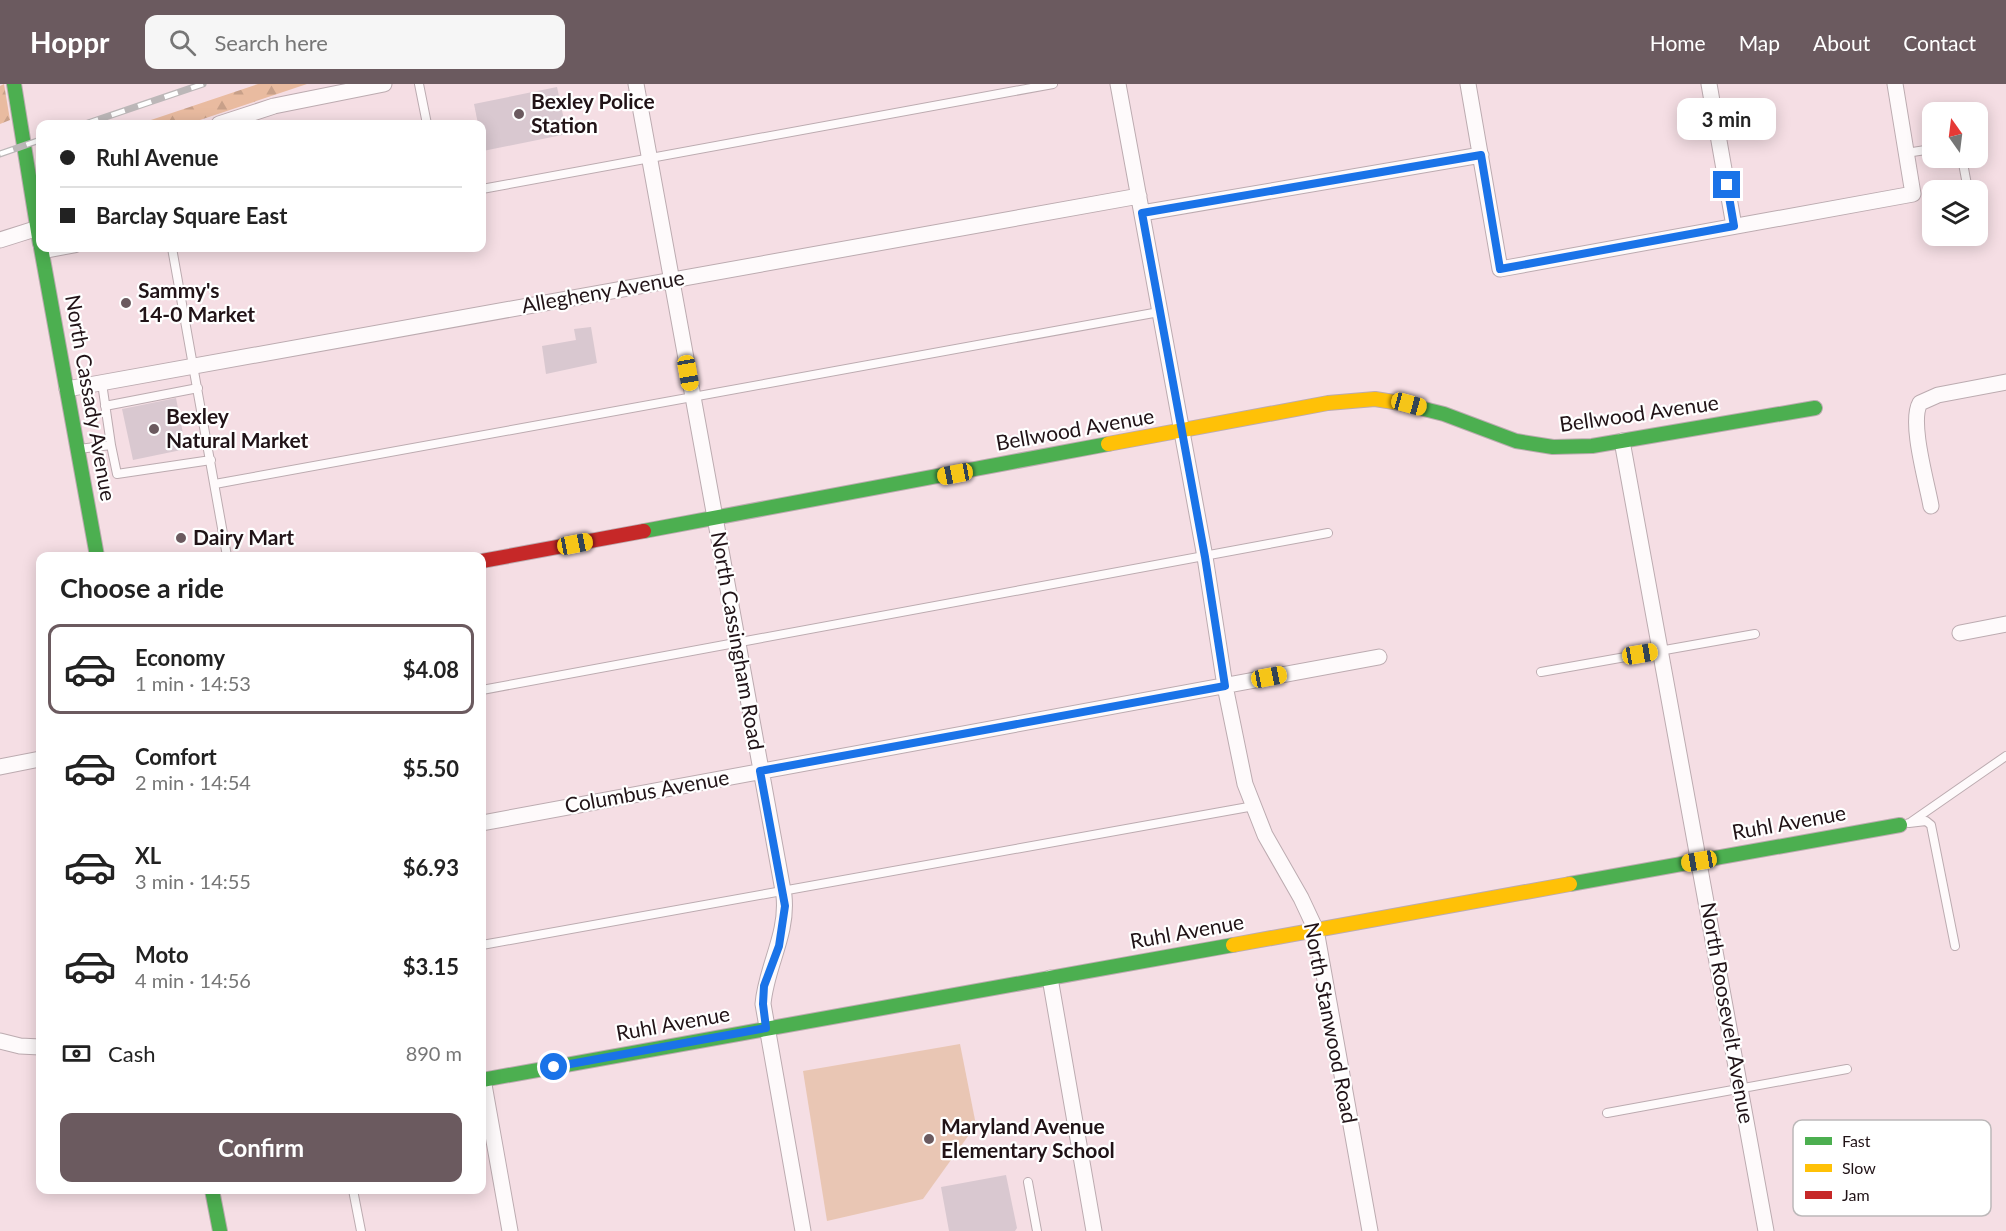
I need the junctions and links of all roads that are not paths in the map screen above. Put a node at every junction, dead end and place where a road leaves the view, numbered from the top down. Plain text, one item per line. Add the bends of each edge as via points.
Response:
1 (14, 84) edge
2 (384, 84) edge
3 (419, 84) edge
4 (636, 84) edge
5 (1053, 84) edge
6 (1468, 84) edge
7 (1709, 84) edge
8 (1895, 84) edge
9 (1122, 85) edge
10 (231, 120) edge
11 (426, 120) edge
12 (1922, 151) edge
13 (1906, 153) junction
14 (1481, 155) junction
15 (650, 158) junction
16 (36, 184) edge
17 (486, 188) edge
18 (1139, 196) junction
19 (1142, 213) junction
20 (1734, 226) junction
21 (36, 229) edge
22 (0, 240) edge
23 (42, 252) edge
24 (173, 252) edge
25 (672, 280) junction
26 (1159, 312) junction
27 (195, 366) junction
28 (102, 382) junction
29 (2006, 382) edge
30 (198, 388) junction
31 (67, 389) junction
32 (693, 396) junction
33 (105, 406) junction
34 (1815, 408) dead end
35 (1180, 432) junction
36 (1622, 441) junction
37 (111, 445) junction
38 (78, 449) junction
39 (211, 460) junction
40 (215, 483) junction
41 (1931, 506) dead end
42 (714, 518) junction
43 (1328, 533) dead end
44 (96, 552) edge
45 (226, 552) edge
46 (1204, 555) junction
47 (486, 560) edge
48 (2006, 624) edge
49 (1960, 633) dead end
50 (1755, 634) dead end
51 (737, 643) junction
52 (1660, 651) junction
53 (1379, 657) dead end
54 (1541, 672) dead end
55 (1225, 686) junction
56 (486, 689) edge
57 (2006, 756) edge
58 (36, 760) edge
59 (0, 767) edge
60 (760, 771) junction
61 (1254, 806) junction
62 (486, 822) edge
63 (1905, 824) junction
64 (1699, 861) junction
65 (783, 890) junction
66 (1316, 930) junction
67 (486, 944) edge
68 (1955, 946) dead end
69 (1050, 978) junction
70 (766, 1028) junction
71 (0, 1041) edge
72 (36, 1047) edge
73 (1846, 1069) dead end
74 (486, 1079) edge
75 (1741, 1088) junction
76 (486, 1102) edge
77 (1607, 1113) dead end
78 (1028, 1182) dead end
79 (213, 1194) edge
80 (354, 1194) edge
81 (220, 1231) edge
82 (361, 1231) edge
83 (510, 1231) edge
84 (803, 1231) edge
85 (1037, 1231) edge
86 (1094, 1231) edge
87 (1370, 1231) edge
88 (1766, 1231) edge

1 - 16 street, North Cassady Avenue
2 - 10 street via 273,106
3 - 11 lane
4 - 15 street, North Cassingham Road
5 - 15 lane
6 - 14 street
7 - 20 street
8 - 13 street
9 - 18 street, North Stanwood Road
12 - 13 lane
13 - 20 street via 1913,194
14 - 19 street
14 - 20 street via 1500,269
15 - 17 lane
15 - 25 street, North Cassingham Road
18 - 19 street, North Stanwood Road
18 - 25 street, Allegheny Avenue
19 - 26 street, North Stanwood Road
21 - 22 street
23 - 31 street, North Cassady Avenue
24 - 27 lane
25 - 27 street, Allegheny Avenue
25 - 32 street, North Cassingham Road
26 - 32 lane
26 - 35 street, North Stanwood Road
27 - 28 street, Allegheny Avenue
27 - 30 lane
28 - 31 street, Allegheny Avenue
28 - 33 lane
29 - 41 street via 1938,395 1920,403 1917,427
30 - 33 lane
30 - 39 lane
31 - 38 street, North Cassady Avenue
32 - 40 lane
32 - 42 street, North Cassingham Road
33 - 37 lane
34 - 36 street, Bellwood Avenue
35 - 36 street, Bellwood Avenue via 1328,403 1375,399 1444,414 1516,441 1554,447
35 - 42 street, Bellwood Avenue
35 - 46 street, North Stanwood Road
36 - 52 street, North Roosevelt Avenue
37 - 38 lane
37 - 39 lane via 117,474
38 - 44 street, North Cassady Avenue
39 - 40 lane
40 - 45 lane
42 - 47 street, Bellwood Avenue
42 - 51 street, North Cassingham Road
43 - 46 lane
46 - 51 lane
46 - 55 street, North Stanwood Road
48 - 49 street
50 - 52 lane
51 - 56 lane
51 - 60 street, North Cassingham Road
52 - 54 lane
52 - 64 street, North Roosevelt Avenue
53 - 55 street, Columbus Avenue
55 - 60 street, Columbus Avenue
55 - 61 street, North Stanwood Road via 1245,784
57 - 63 lane
58 - 59 street
60 - 62 street, Columbus Avenue
60 - 65 street, North Cassingham Road
61 - 65 lane
61 - 66 street, North Stanwood Road via 1265,835
63 - 64 street, Ruhl Avenue
63 - 68 lane via 1926,821 1931,825
64 - 66 street, Ruhl Avenue
64 - 75 street, North Roosevelt Avenue
65 - 67 lane
65 - 70 street, North Cassingham Road via 779,946 764,986
66 - 69 street, Ruhl Avenue
66 - 87 street, North Stanwood Road
69 - 70 street, Ruhl Avenue
69 - 86 street
70 - 74 street, Ruhl Avenue
70 - 84 street, North Cassingham Road
71 - 72 street
73 - 75 lane
75 - 77 lane
75 - 88 street, North Roosevelt Avenue
76 - 83 street
78 - 85 lane
79 - 81 street
80 - 82 lane

